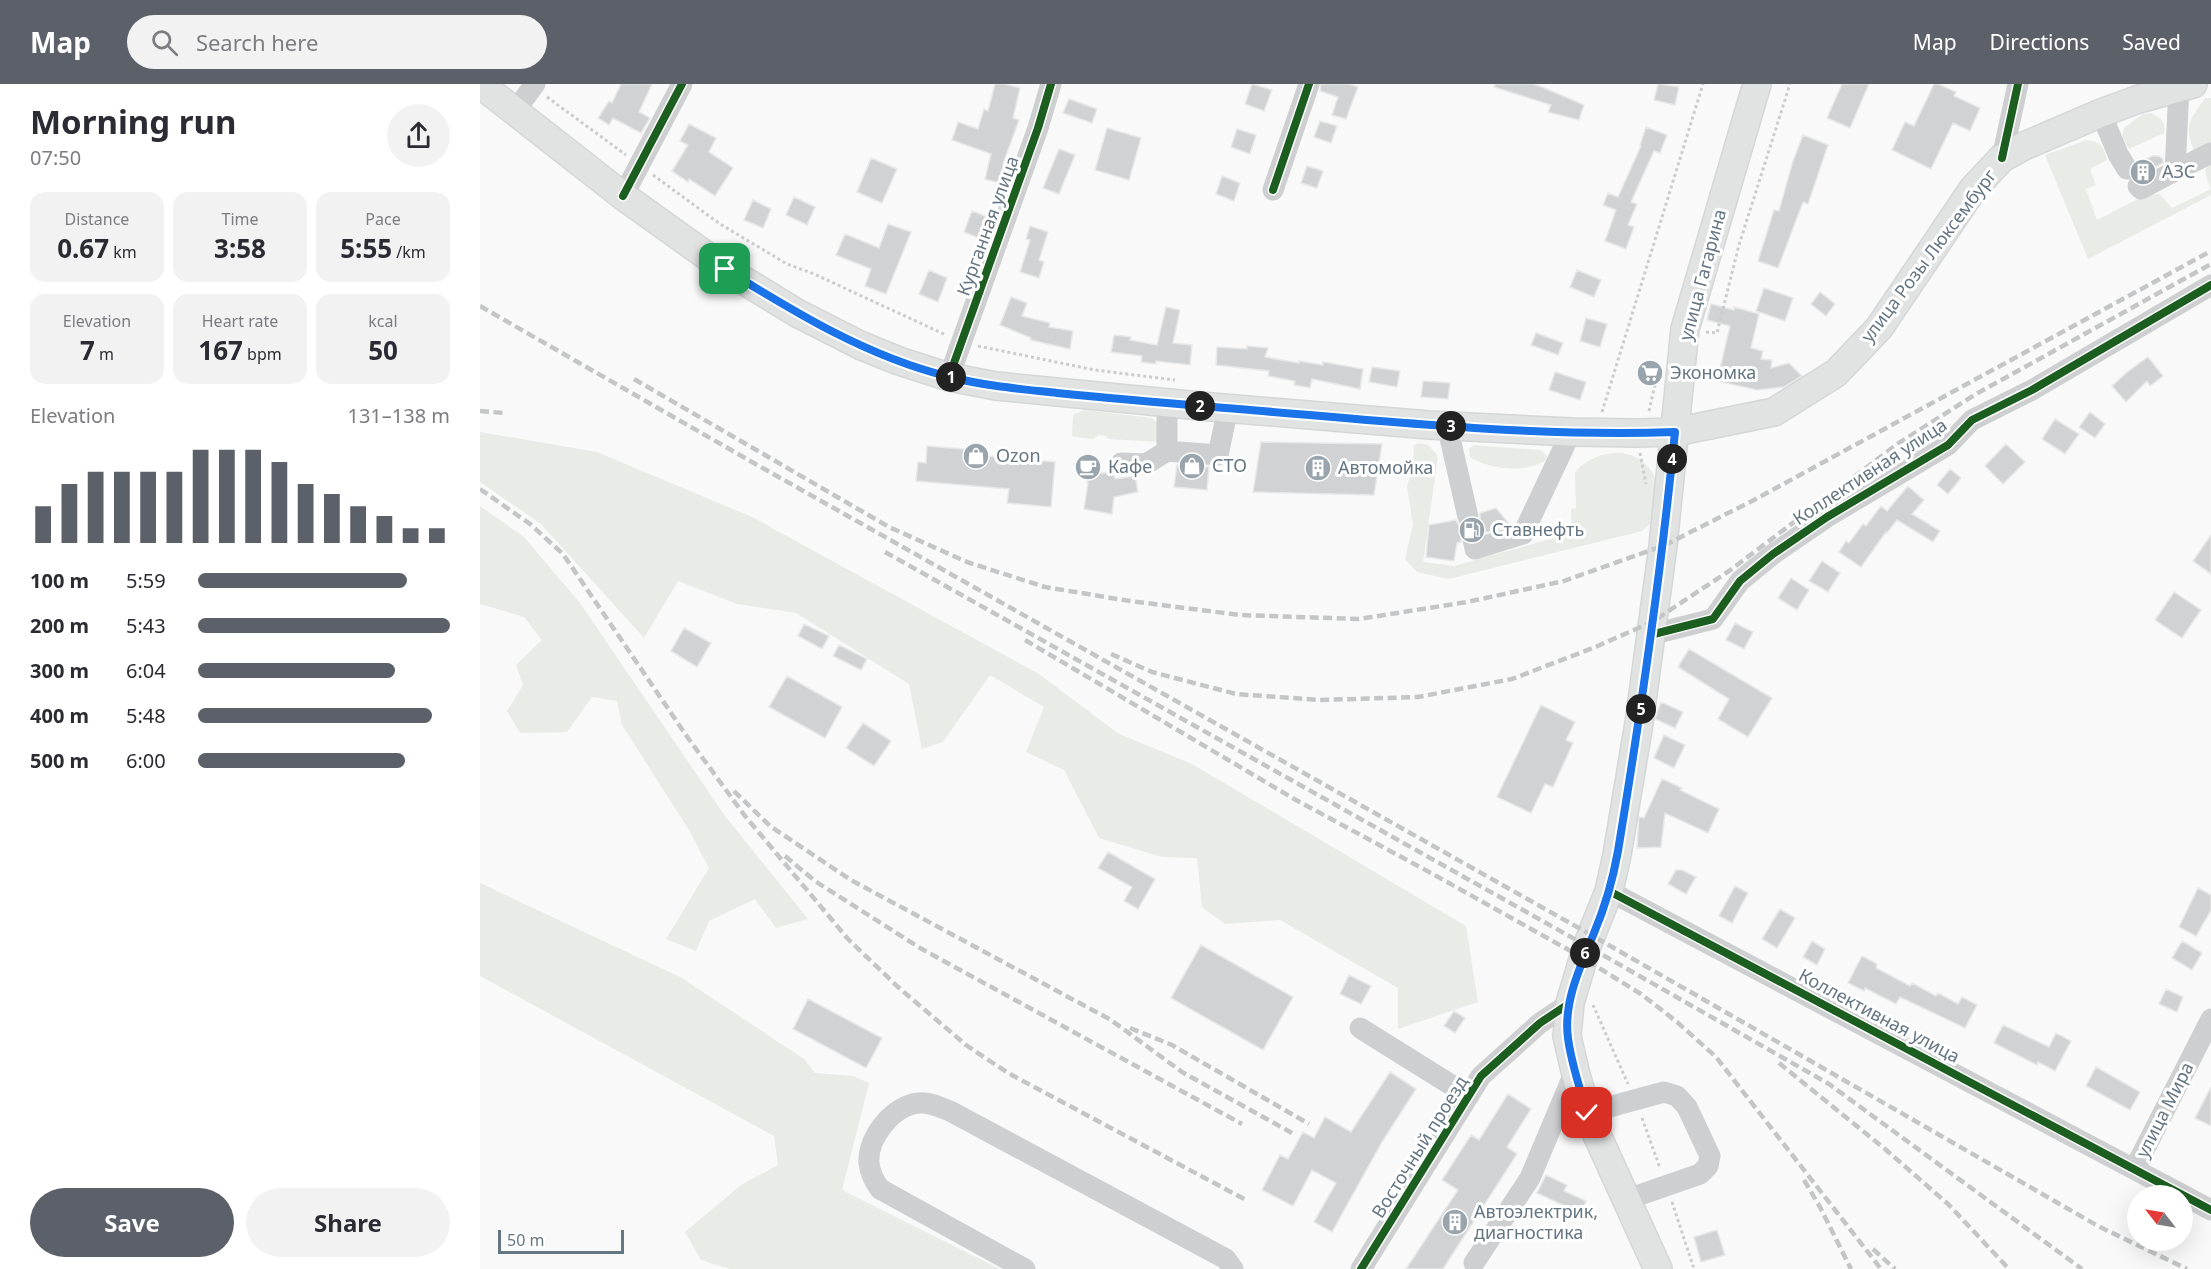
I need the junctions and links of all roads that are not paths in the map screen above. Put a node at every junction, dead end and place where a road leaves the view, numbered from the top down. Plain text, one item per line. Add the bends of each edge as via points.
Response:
1 (480, 84) edge
2 (682, 84) edge
3 (1051, 84) edge
4 (1309, 84) edge
5 (1757, 84) edge
6 (2018, 84) edge
7 (534, 85) edge
8 (2186, 86) edge
9 (514, 112) junction
10 (2101, 113) junction
11 (2211, 153) edge
12 (2002, 158) junction
13 (2175, 171) junction
14 (1273, 190) dead end
15 (623, 196) junction
16 (2211, 285) edge
17 (949, 377) junction
18 (1174, 392) junction
19 (1228, 408) junction
20 (1447, 425) junction
21 (1571, 432) junction
22 (1675, 432) junction
23 (1167, 451) junction
24 (1120, 463) dead end
25 (1468, 516) dead end
26 (1473, 538) dead end
27 (1650, 635) junction
28 (1609, 891) junction
29 (1579, 1000) junction
30 (2211, 1019) edge
31 (1360, 1028) dead end
32 (1575, 1071) junction
33 (1469, 1096) junction
34 (1587, 1113) junction
35 (2135, 1168) junction
36 (1628, 1198) junction
37 (2211, 1210) edge
38 (1474, 1263) dead end
39 (1025, 1269) edge
40 (1233, 1269) edge
41 (1361, 1269) edge
42 (1658, 1269) edge

1 - 9 main road, улица Розы Люксембург
2 - 15 street
3 - 17 street, Курганная улица
4 - 14 street
5 - 22 main road, улица Гагарина via 1685,329
6 - 12 street
7 - 9 street
8 - 10 main road, улица Розы Люксембург
8 - 13 street
9 - 15 main road, улица Розы Люксембург
10 - 12 main road, улица Розы Люксембург
10 - 13 street via 2118,154 2141,189
11 - 13 street
12 - 22 main road, улица Розы Люксембург via 1973,189 1879,328 1836,373 1774,412
15 - 17 main road, улица Розы Люксембург via 725,269 796,313 862,346
16 - 27 street, Коллективная улица via 2032,390 1972,420 1948,445 1827,517 1740,581 1713,619
17 - 18 main road, улица Розы Люксембург via 996,386
18 - 19 main road, улица Розы Люксембург
18 - 23 street
19 - 20 main road, улица Розы Люксембург
19 - 23 street via 1218,454
20 - 21 main road, улица Розы Люксембург
20 - 25 street
21 - 22 main road, улица Розы Люксембург
21 - 26 street via 1523,534 1475,549
22 - 27 main road, улица Гагарина via 1664,546
23 - 24 street via 1146,464
27 - 28 main road, улица Гагарина via 1639,723
28 - 29 main road, улица Гагарина via 1587,946
28 - 35 street, Коллективная улица
29 - 32 main road, улица Гагарина via 1567,1036
29 - 33 street, Восточный проезд via 1540,1023 1481,1076
30 - 35 street, улица Мира
31 - 33 street
32 - 34 main road, улица Гагарина
32 - 38 street via 1530,1178
33 - 41 street, Восточный проезд
34 - 36 main road, улица Гагарина
34 - 36 street via 1664,1092 1677,1096 1687,1107 1710,1156 1708,1166 1700,1174
35 - 37 street
36 - 42 main road, улица Гагарина
39 - 40 street via 880,1188 869,1162 883,1124 897,1111 916,1103 950,1111 1226,1259

